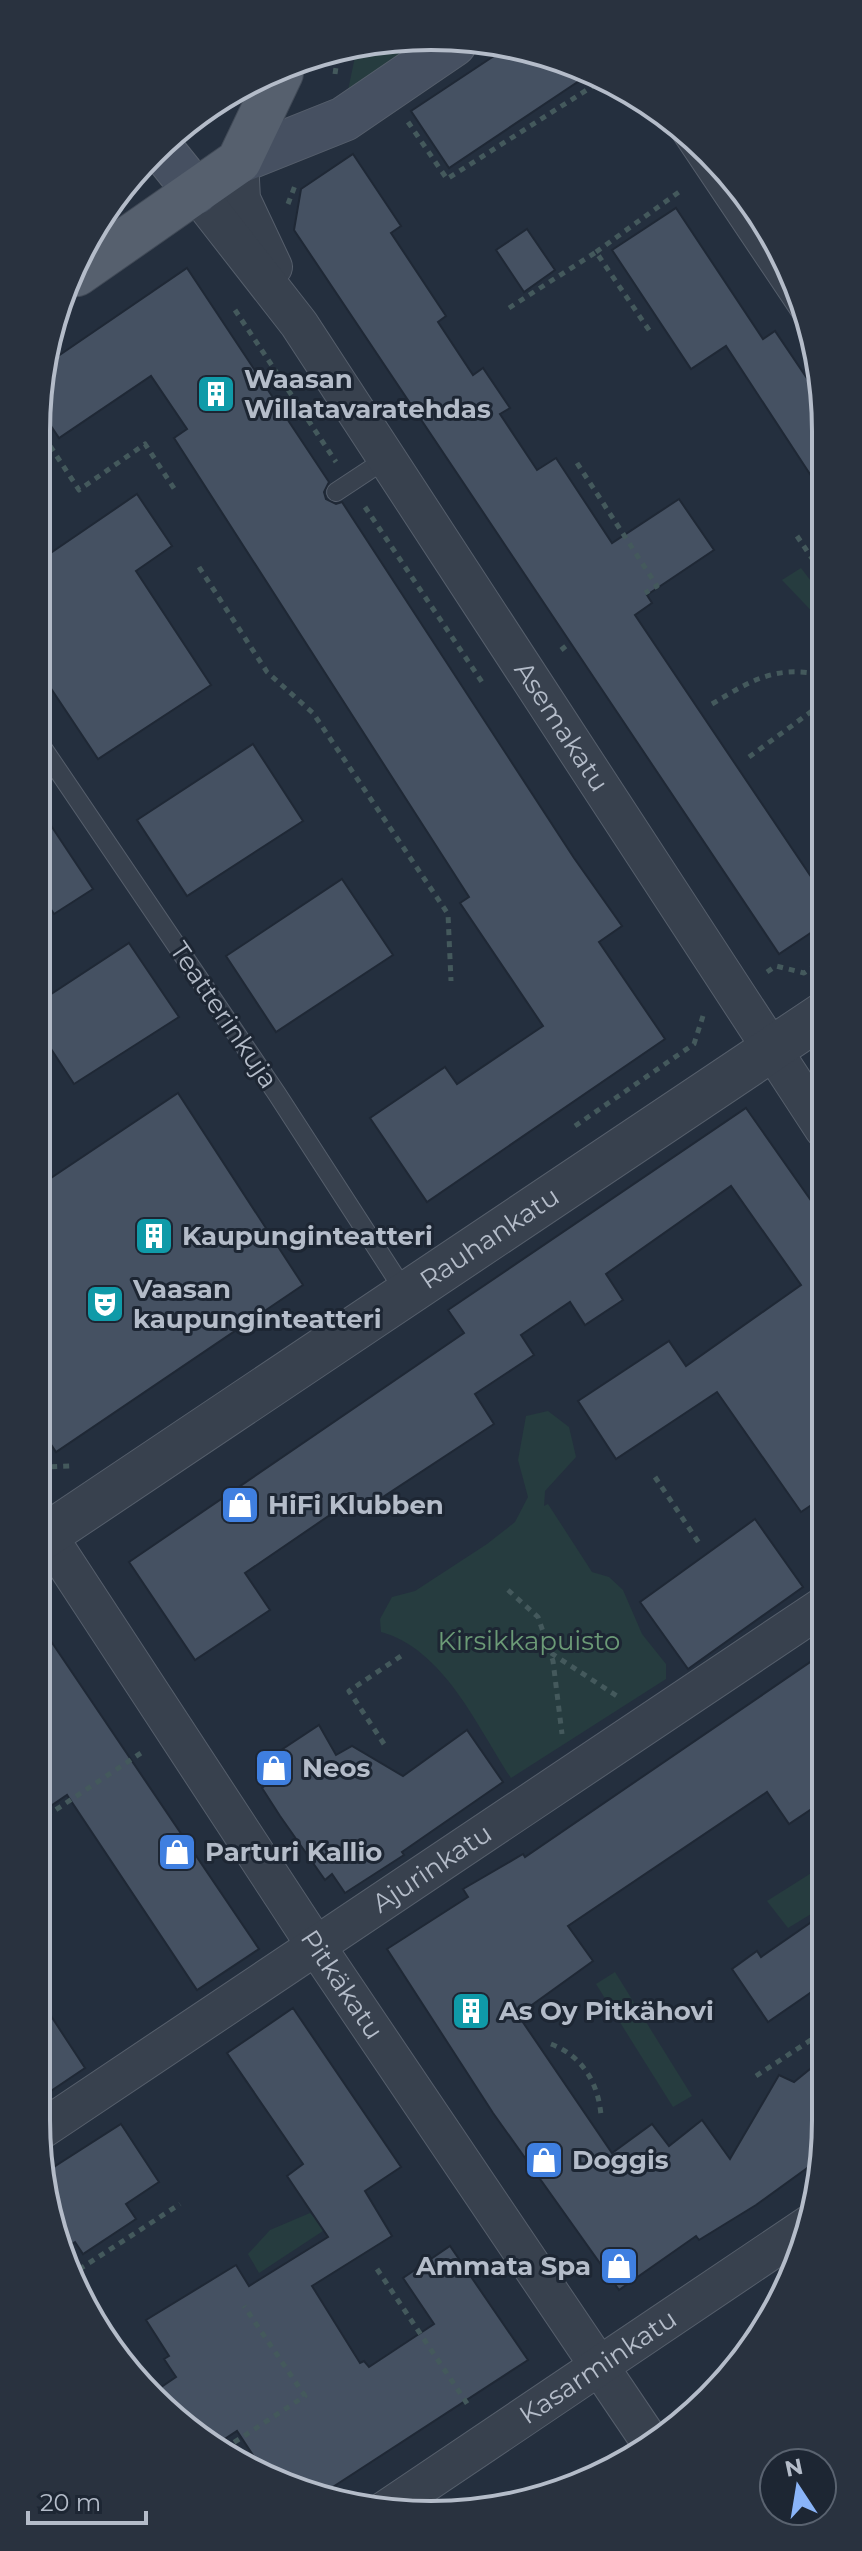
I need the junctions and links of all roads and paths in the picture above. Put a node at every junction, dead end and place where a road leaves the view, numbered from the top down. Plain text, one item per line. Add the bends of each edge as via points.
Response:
1 (444, 51) edge
2 (276, 83) edge
3 (593, 86) edge
4 (407, 120) dead end
5 (168, 157) edge
6 (239, 161) junction
7 (699, 161) edge
8 (707, 173) junction
9 (196, 192) junction
10 (596, 252) junction
11 (87, 267) edge
12 (784, 287) edge
13 (228, 300) dead end
14 (509, 308) dead end
15 (299, 324) junction
16 (651, 333) dead end
17 (50, 446) edge
18 (386, 459) junction
19 (577, 463) dead end
20 (343, 487) junction
21 (177, 493) dead end
22 (797, 536) dead end
23 (812, 558) edge
24 (199, 567) dead end
25 (645, 593) dead end
26 (570, 643) dead end
27 (561, 650) dead end
28 (812, 673) edge
29 (491, 696) dead end
30 (712, 704) dead end
31 (812, 711) edge
32 (749, 757) dead end
33 (50, 759) edge
34 (812, 968) edge
35 (451, 981) dead end
36 (735, 994) junction
37 (694, 1002) dead end
38 (703, 1016) junction
39 (812, 1022) edge
40 (772, 1049) junction
41 (812, 1111) edge
42 (564, 1134) dead end
43 (407, 1295) junction
44 (78, 1466) dead end
45 (50, 1467) edge
46 (655, 1477) dead end
47 (50, 1526) edge
48 (701, 1546) dead end
49 (50, 1547) edge
50 (508, 1590) dead end
51 (812, 1614) edge
52 (550, 1653) junction
53 (401, 1656) dead end
54 (622, 1700) dead end
55 (562, 1739) dead end
56 (384, 1744) dead end
57 (141, 1753) dead end
58 (50, 1814) edge
59 (316, 1946) junction
60 (812, 2039) edge
61 (551, 2044) dead end
62 (756, 2076) dead end
63 (601, 2115) dead end
64 (50, 2124) edge
65 (180, 2204) dead end
66 (794, 2235) edge
67 (80, 2269) edge
68 (377, 2269) dead end
69 (244, 2306) dead end
70 (600, 2366) junction
71 (471, 2409) dead end
72 (646, 2435) edge
73 (231, 2444) edge
74 (401, 2500) edge

1 - 6 main road via 344,119
2 - 6 main road
3 - 4 path via 447,179
5 - 9 main road, Asemakatu
6 - 9 main road
6 - 15 street, Asemakatu via 241,199
7 - 8 lane
8 - 10 path
8 - 12 lane
9 - 11 main road
9 - 15 street, Asemakatu
10 - 14 path
10 - 16 path
13 - 20 path
15 - 18 street, Asemakatu
17 - 21 path via 79,490 145,444
18 - 20 lane
18 - 36 street, Asemakatu
19 - 25 path via 657,586
20 - 29 path
22 - 23 path
24 - 35 path via 267,672 313,713 448,914
26 - 27 path
28 - 30 path via 795,669 757,677
31 - 32 path
33 - 43 lane, Teatterinkuja
34 - 36 path via 804,973 776,966
36 - 38 path
36 - 40 street, Asemakatu
37 - 38 path
38 - 42 path via 694,1044
39 - 40 street, Rauhankatu
40 - 41 street, Asemakatu
40 - 43 street, Rauhankatu
43 - 47 street, Rauhankatu
44 - 45 path
46 - 48 path
49 - 59 street, Pitkäkatu
50 - 52 path via 538,1617
51 - 59 street, Ajurinkatu
52 - 54 path
52 - 55 path
53 - 56 path via 349,1691
57 - 58 path
59 - 64 street, Ajurinkatu
59 - 70 street, Pitkäkatu
60 - 62 path
61 - 63 path via 572,2052 599,2091
65 - 67 path
66 - 70 street, Kasarminkatu
68 - 71 path
69 - 73 path via 305,2396
70 - 72 street, Pitkäkatu
70 - 74 street, Kasarminkatu

